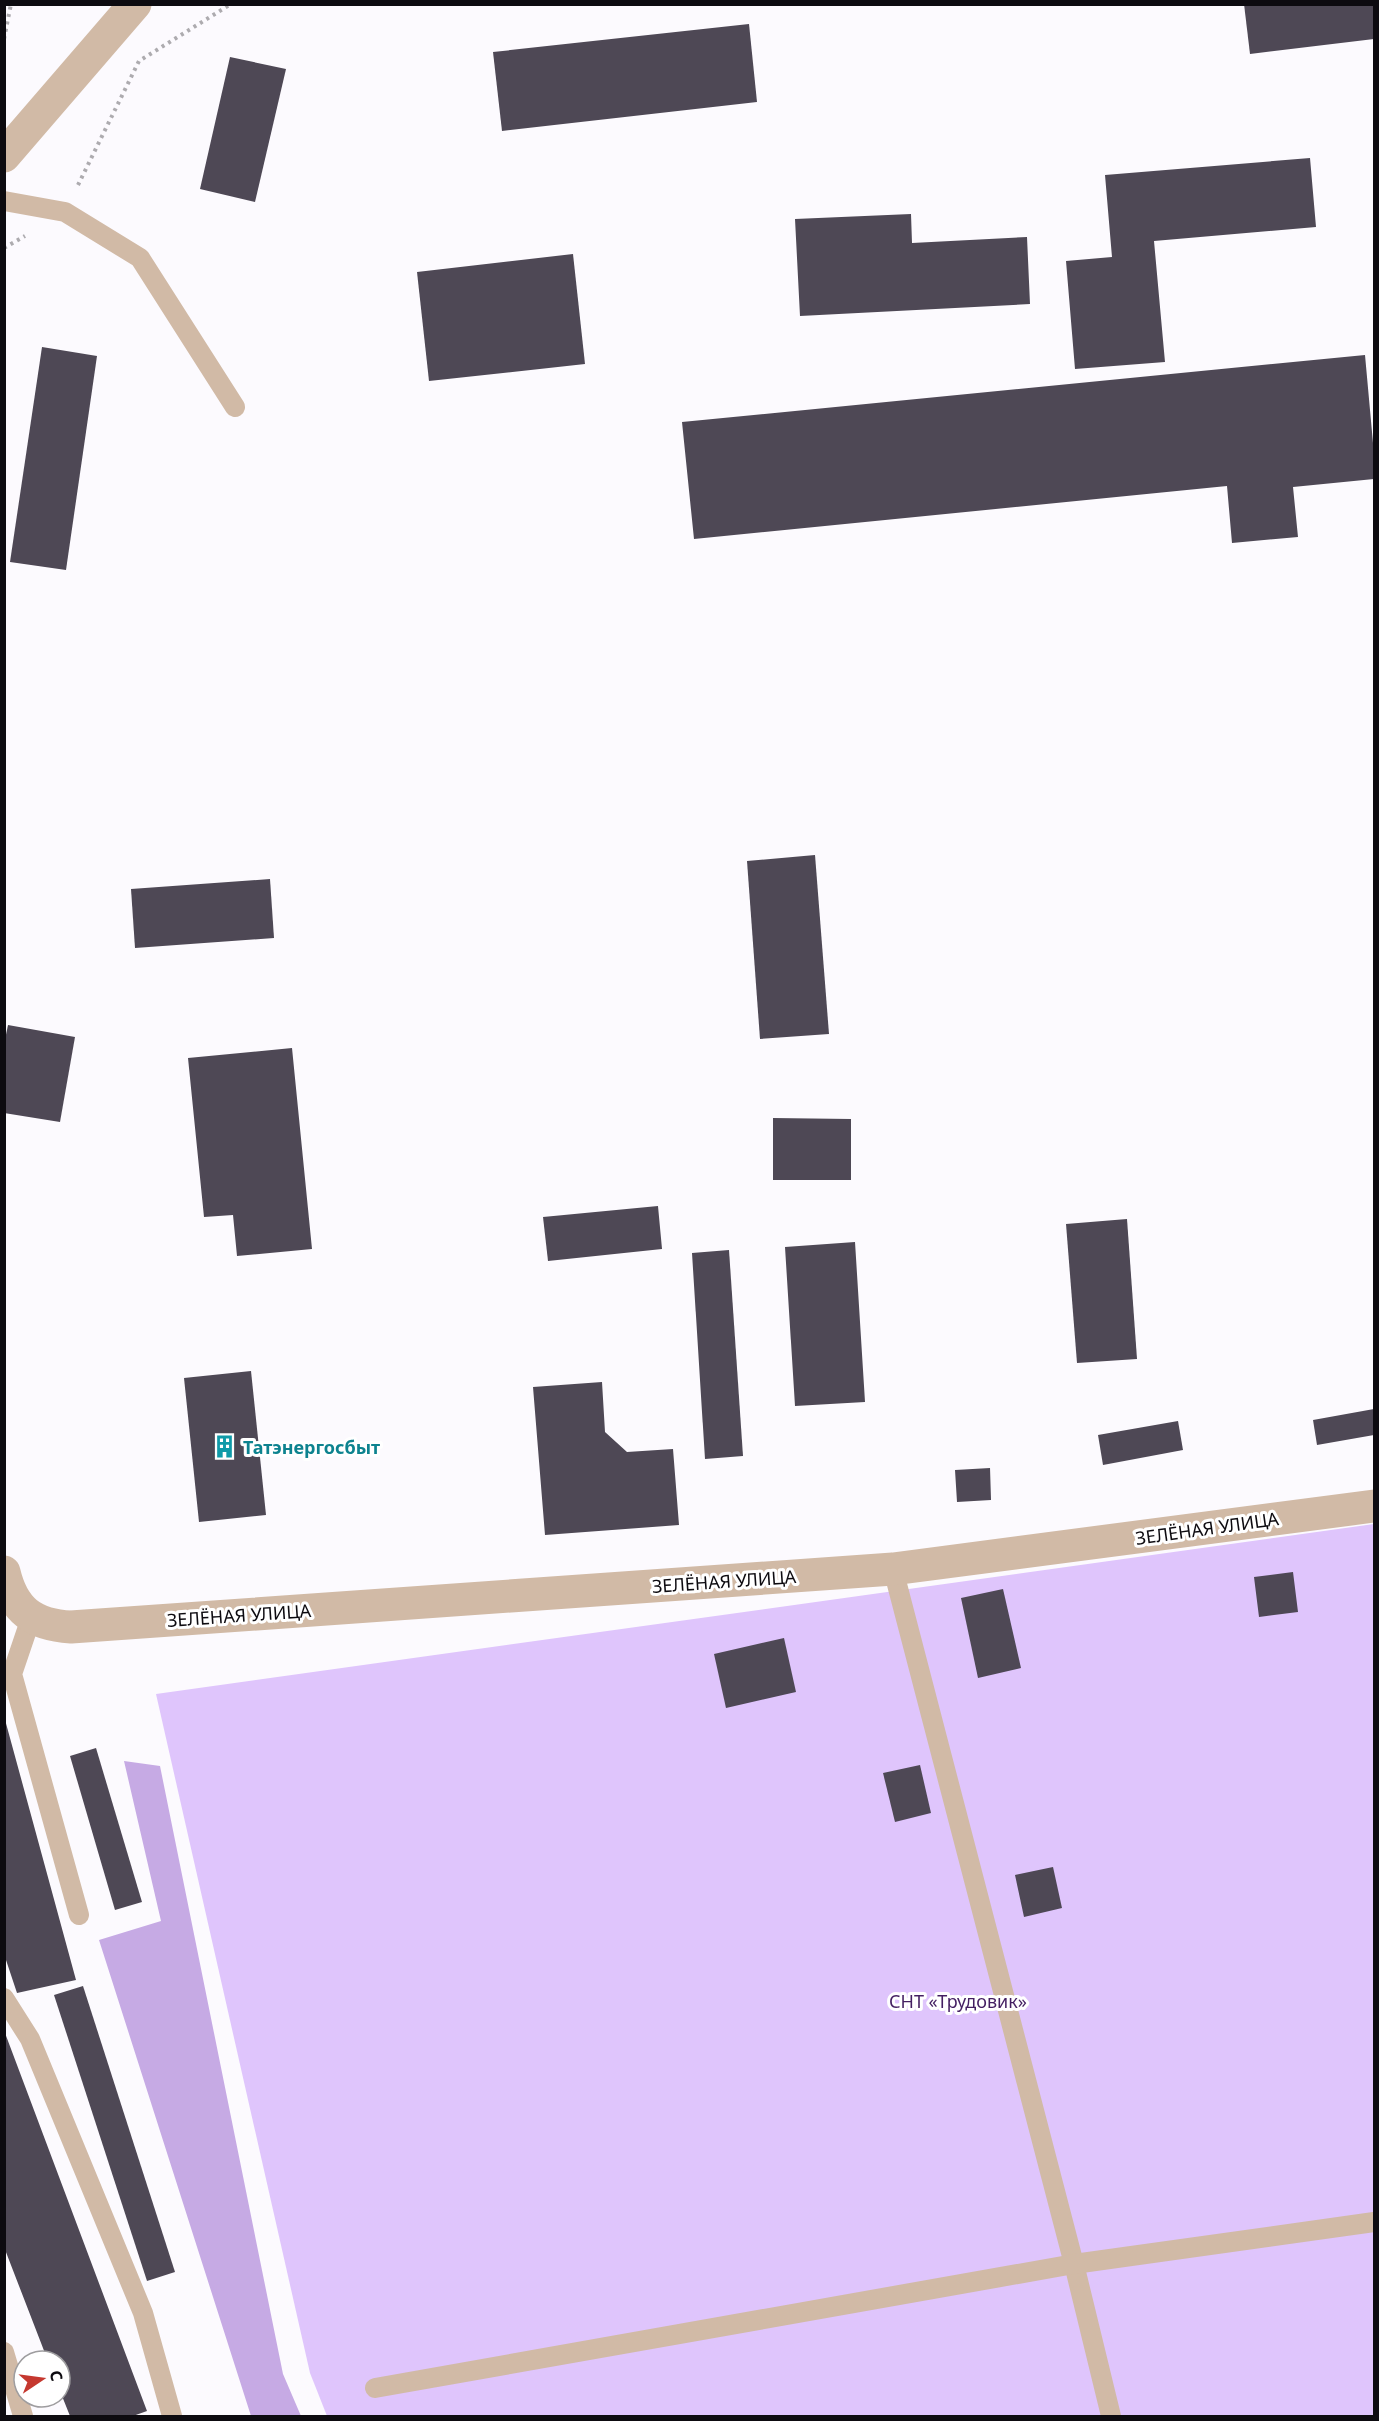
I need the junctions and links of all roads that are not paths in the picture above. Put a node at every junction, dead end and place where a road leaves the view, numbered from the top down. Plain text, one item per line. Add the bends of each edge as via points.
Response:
1 (135, 4) edge
2 (4, 156) edge
3 (4, 201) edge
4 (235, 407) dead end
5 (1374, 1506) edge
6 (892, 1569) junction
7 (4, 1572) edge
8 (31, 1618) junction
9 (79, 1915) dead end
10 (4, 1998) edge
11 (1374, 2222) edge
12 (1074, 2264) junction
13 (4, 2352) edge
14 (375, 2388) dead end
15 (23, 2416) edge
16 (172, 2416) edge
17 (1111, 2416) edge

1 - 2 street
3 - 4 lane via 65,212 140,258
5 - 6 street, ЗЕЛЁНАЯ УЛИЦА
6 - 8 street, ЗЕЛЁНАЯ УЛИЦА via 71,1627 51,1626
6 - 12 lane
7 - 8 street via 15,1602
8 - 9 lane via 12,1674
10 - 16 lane via 30,2039 143,2313
11 - 12 lane
12 - 14 lane
12 - 17 lane
13 - 15 lane

